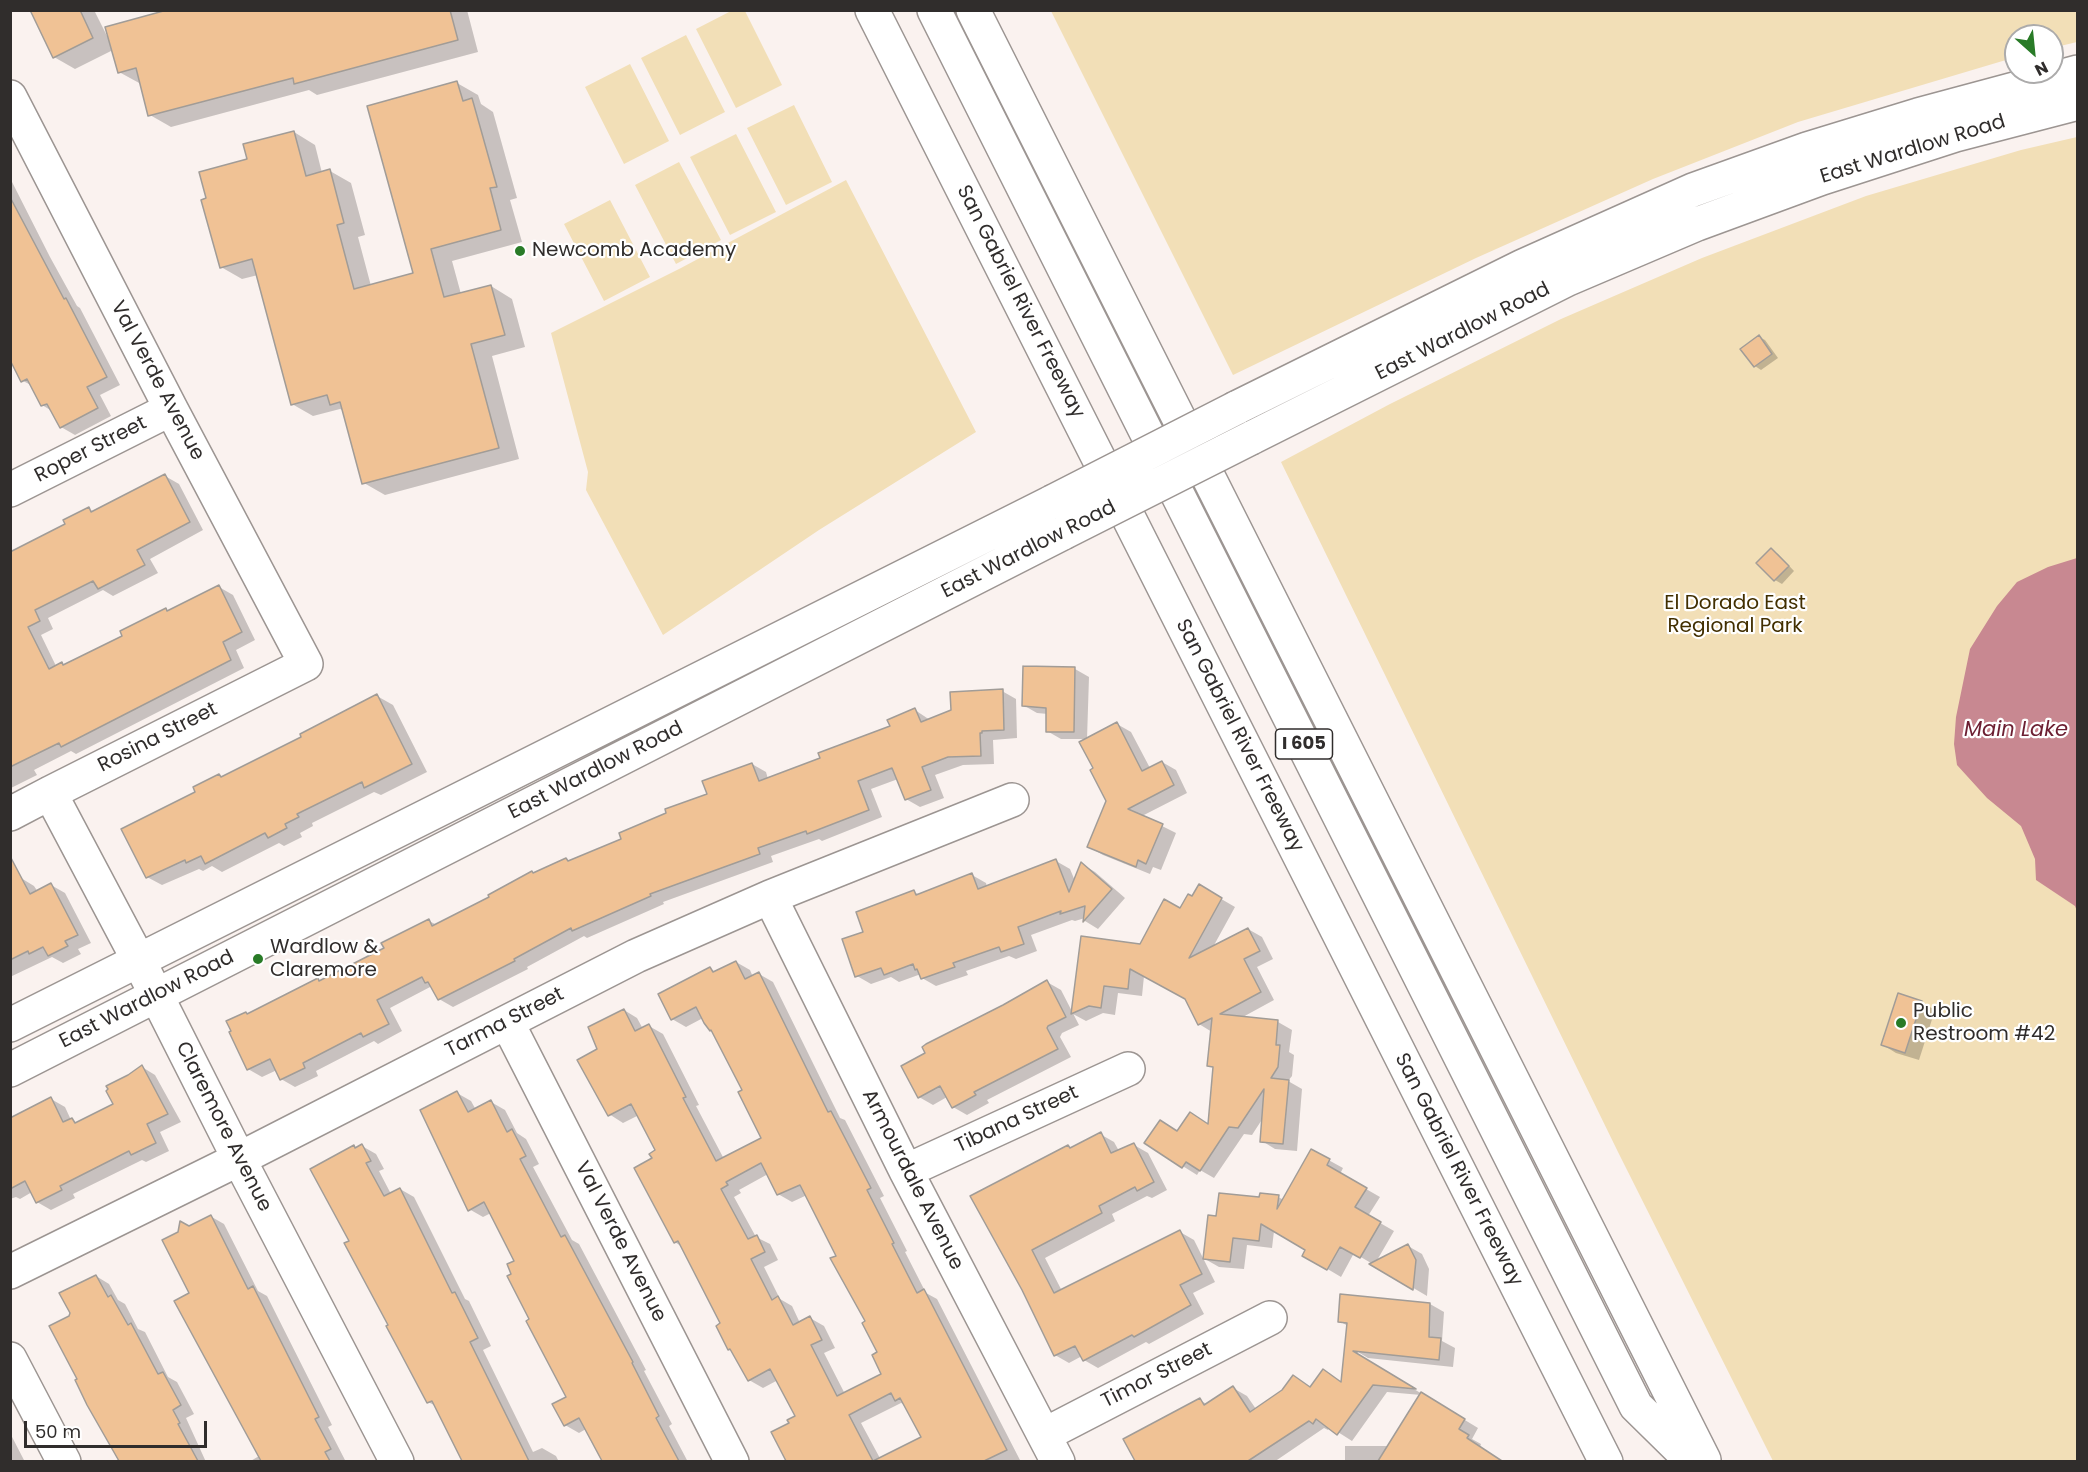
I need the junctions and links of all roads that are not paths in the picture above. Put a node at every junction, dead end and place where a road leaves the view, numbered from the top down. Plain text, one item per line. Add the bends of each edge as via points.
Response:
1 (872, 10) edge
2 (934, 10) edge
3 (973, 10) edge
4 (2078, 72) edge
5 (10, 97) edge
6 (2078, 103) edge
7 (171, 409) junction
8 (10, 490) edge
9 (306, 664) joint
10 (50, 793) junction
11 (1012, 800) dead end
12 (10, 814) edge
13 (770, 897) junction
14 (139, 961) junction
15 (157, 995) junction
16 (507, 1022) junction
17 (10, 1025) edge
18 (1128, 1069) dead end
19 (10, 1070) edge
20 (239, 1159) junction
21 (906, 1171) junction
22 (10, 1272) edge
23 (1270, 1318) dead end
24 (10, 1359) edge
25 (1051, 1448) edge
26 (64, 1461) edge
27 (397, 1461) edge
28 (732, 1461) edge
29 (1606, 1461) edge
30 (1693, 1461) edge
31 (1705, 1461) edge

1 - 29 main road, San Gabriel River Freeway / I 605
2 - 30 main road, I 605 via 1636,1406
3 - 31 main road, I 605
4 - 14 main road, East Wardlow Road, bridge via 1830,142 1693,190 1523,266
5 - 7 main road, Val Verde Avenue
6 - 15 main road, East Wardlow Road, bridge via 1955,135 1822,178 1697,224 1568,279
7 - 8 main road, Roper Street
7 - 9 main road, Val Verde Avenue
9 - 10 main road, Rosina Street
10 - 12 main road, Rosina Street
10 - 14 main road, Claremore Avenue
11 - 13 main road, Tarma Street
13 - 16 main road, Tarma Street via 636,956
13 - 21 main road, Armourdale Avenue
14 - 15 main road, Claremore Avenue
14 - 17 main road, East Wardlow Road
15 - 19 main road, East Wardlow Road
15 - 20 main road, Claremore Avenue
16 - 20 main road, Tarma Street
16 - 28 main road, Val Verde Avenue
18 - 21 main road, Tibana Street
20 - 22 main road, Tarma Street
20 - 27 main road, Claremore Avenue
21 - 25 main road, Armourdale Avenue
23 - 25 main road, Timor Street
24 - 26 main road

